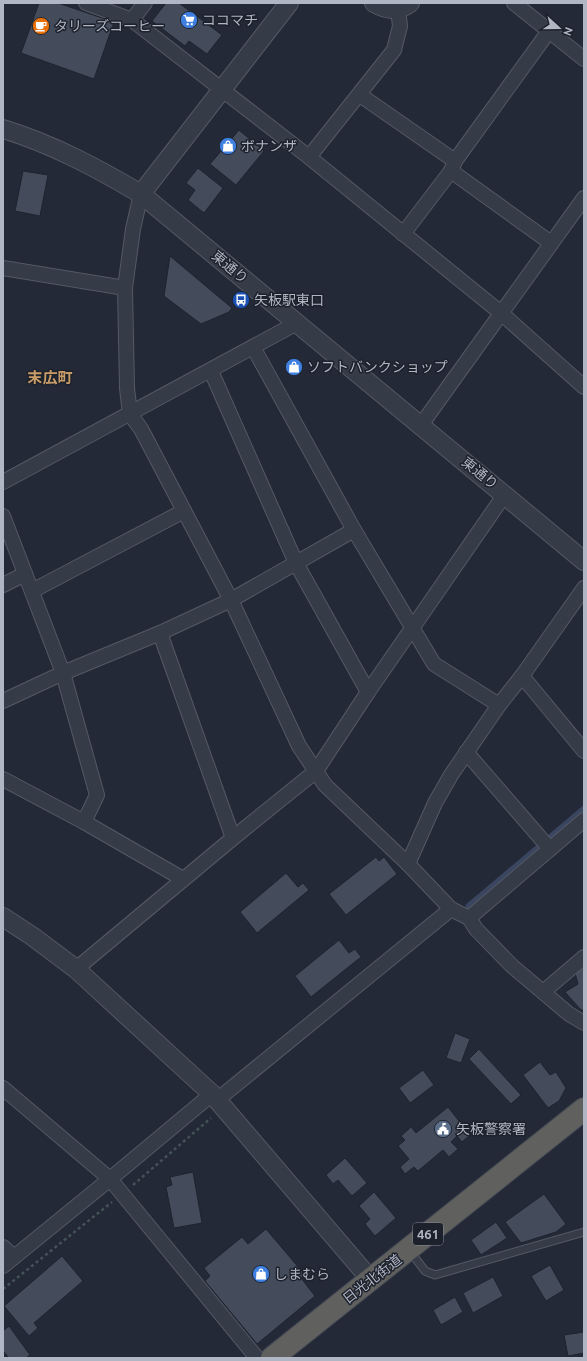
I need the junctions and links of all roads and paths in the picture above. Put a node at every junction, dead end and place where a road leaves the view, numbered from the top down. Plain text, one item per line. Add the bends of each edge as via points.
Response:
1 (86, 3) edge
2 (145, 3) edge
3 (289, 3) edge
4 (374, 3) edge
5 (514, 3) edge
6 (404, 6) edge
7 (132, 20) junction
8 (549, 31) junction
9 (584, 59) edge
10 (222, 91) junction
11 (360, 94) junction
12 (3, 129) edge
13 (309, 157) junction
14 (453, 166) junction
15 (141, 194) junction
16 (584, 198) edge
17 (403, 234) junction
18 (551, 243) junction
19 (3, 268) edge
20 (125, 288) junction
21 (501, 313) junction
22 (298, 323) junction
23 (253, 347) junction
24 (211, 371) junction
25 (584, 387) edge
26 (130, 414) junction
27 (421, 425) junction
28 (3, 482) edge
29 (505, 494) junction
30 (184, 511) junction
31 (3, 516) edge
32 (354, 530) junction
33 (584, 561) edge
34 (296, 563) junction
35 (25, 574) junction
36 (3, 585) edge
37 (584, 588) edge
38 (32, 591) junction
39 (231, 600) junction
40 (413, 628) junction
41 (160, 633) junction
42 (63, 672) junction
43 (522, 676) junction
44 (368, 692) junction
45 (3, 702) edge
46 (499, 705) junction
47 (584, 751) edge
48 (466, 752) junction
49 (316, 771) junction
50 (3, 779) edge
51 (584, 820) edge
52 (84, 822) junction
53 (233, 838) junction
54 (550, 849) junction
55 (408, 864) junction
56 (183, 879) junction
57 (451, 909) junction
58 (3, 917) edge
59 (469, 918) junction
60 (584, 957) edge
61 (76, 969) junction
62 (543, 992) junction
63 (584, 1023) edge
64 (3, 1088) edge
65 (218, 1101) junction
66 (584, 1110) edge
67 (110, 1179) junction
68 (123, 1194) junction
69 (584, 1232) edge
70 (3, 1248) edge
71 (409, 1249) junction
72 (8, 1261) edge
73 (371, 1280) junction
74 (3, 1289) edge
75 (284, 1354) edge
76 (257, 1358) edge

1 - 7 street
2 - 7 street
3 - 10 street
4 - 6 street via 383,7
5 - 8 street
6 - 11 street via 394,50
7 - 10 street
8 - 9 street
8 - 14 street
10 - 13 street
10 - 15 street
11 - 13 street
11 - 14 street
12 - 15 street, 東通り via 40,141 70,155
13 - 17 street
14 - 17 street
14 - 18 street
15 - 20 street via 133,229
15 - 22 street, 東通り
16 - 18 street
17 - 21 street
18 - 21 street
19 - 20 street
20 - 26 street
21 - 25 street
21 - 27 street
22 - 23 street
22 - 27 street, 東通り
23 - 24 street
23 - 32 street
24 - 26 street
24 - 34 street
26 - 28 street
26 - 30 street via 141,429
27 - 29 street, 東通り
29 - 33 street, 東通り
29 - 40 street
30 - 38 street
30 - 39 street
31 - 35 street
32 - 34 street
32 - 40 street
34 - 39 street
34 - 44 street
35 - 36 street
35 - 38 street
37 - 43 street
38 - 42 street
39 - 41 street
39 - 49 street via 299,746
40 - 44 street
40 - 46 street via 434,664
41 - 42 street
41 - 53 street
42 - 45 street
42 - 52 street via 97,795
43 - 46 street
43 - 47 street
44 - 49 street
46 - 48 street
48 - 54 street
48 - 55 street via 435,803
49 - 53 street
49 - 55 street via 325,785
50 - 52 street
51 - 54 street
52 - 56 street
53 - 56 street
54 - 59 street
55 - 57 street
56 - 61 street
57 - 59 street
57 - 65 street
58 - 61 street
59 - 62 street via 476,929 512,966
60 - 62 street
61 - 65 street
62 - 63 street
64 - 67 street
65 - 67 street
65 - 68 path via 210,1119
65 - 73 street
66 - 71 highway, 日光北街道 / 461
67 - 68 street
67 - 72 street
68 - 74 path
68 - 76 street
69 - 71 lane via 435,1274 425,1270
70 - 72 street
71 - 73 highway, 日光北街道 / 461
73 - 75 highway, 日光北街道 / 461

